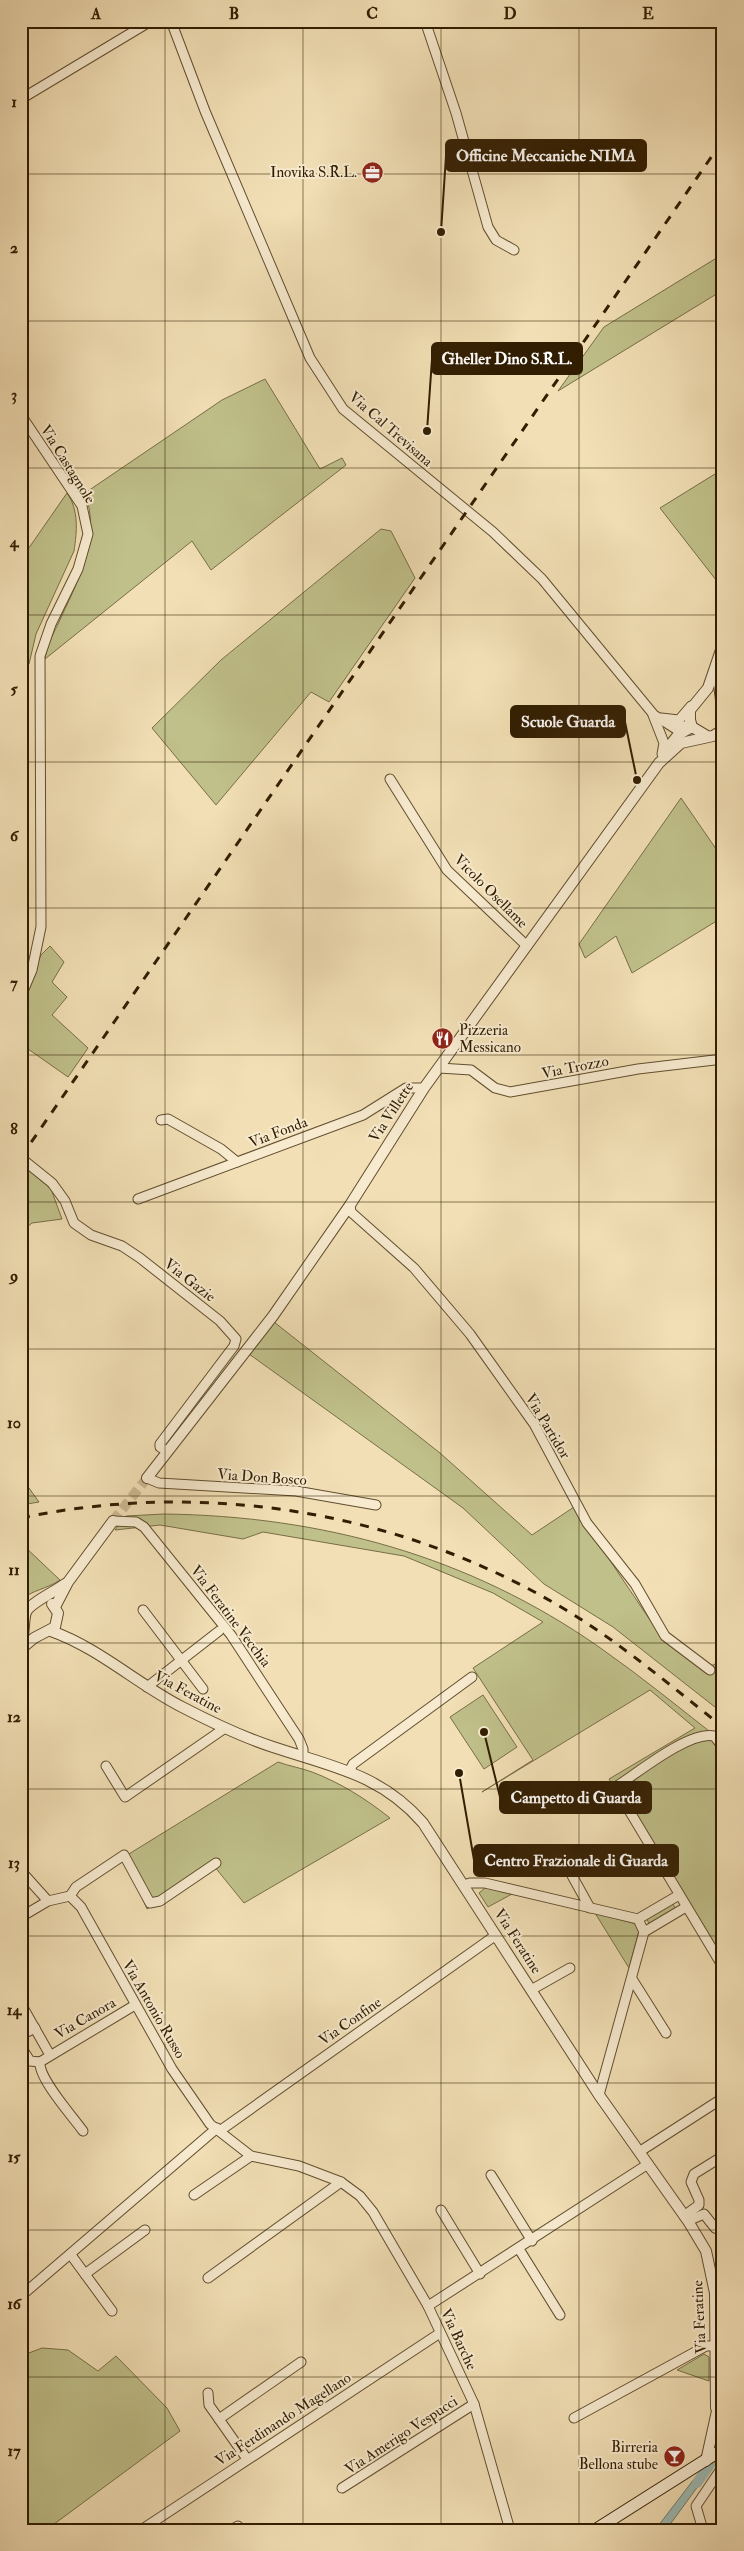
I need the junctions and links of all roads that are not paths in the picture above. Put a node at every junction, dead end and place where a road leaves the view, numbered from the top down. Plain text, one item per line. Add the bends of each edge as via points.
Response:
1 (151, 21) edge
2 (171, 21) edge
3 (426, 21) edge
4 (21, 99) edge
5 (514, 250) dead end
6 (21, 415) edge
7 (723, 644) edge
8 (717, 664) junction
9 (722, 701) edge
10 (696, 702) junction
11 (653, 714) junction
12 (692, 725) junction
13 (723, 730) edge
14 (707, 736) junction
15 (659, 762) junction
16 (390, 779) dead end
17 (527, 946) junction
18 (21, 996) edge
19 (723, 1059) edge
20 (439, 1068) junction
21 (424, 1088) junction
22 (161, 1120) dead end
23 (21, 1158) edge
24 (237, 1162) junction
25 (138, 1199) dead end
26 (350, 1205) junction
27 (167, 1451) junction
28 (146, 1478) joint
29 (376, 1505) dead end
30 (113, 1521) joint
31 (68, 1582) junction
32 (39, 1601) junction
33 (143, 1610) dead end
34 (57, 1611) junction
35 (26, 1619) junction
36 (219, 1631) dead end
37 (47, 1632) junction
38 (78, 1642) junction
39 (21, 1643) edge
40 (21, 1649) edge
41 (181, 1660) junction
42 (710, 1670) dead end
43 (472, 1677) dead end
44 (147, 1687) junction
45 (204, 1688) dead end
46 (225, 1728) junction
47 (723, 1747) edge
48 (303, 1756) junction
49 (106, 1766) dead end
50 (350, 1770) junction
51 (560, 1852) dead end
52 (216, 1863) dead end
53 (21, 1871) edge
54 (464, 1885) junction
55 (678, 1894) junction
56 (70, 1896) junction
57 (48, 1901) junction
58 (686, 1907) junction
59 (590, 1908) junction
60 (21, 1917) edge
61 (638, 1919) junction
62 (644, 1932) junction
63 (496, 1935) junction
64 (723, 1967) edge
65 (570, 1968) dead end
66 (632, 1979) junction
67 (531, 1990) junction
68 (21, 2004) edge
69 (135, 2005) junction
70 (35, 2028) junction
71 (666, 2033) dead end
72 (21, 2035) edge
73 (21, 2047) edge
74 (50, 2055) junction
75 (40, 2062) junction
76 (600, 2095) junction
77 (723, 2098) edge
78 (219, 2129) junction
79 (83, 2131) dead end
80 (639, 2152) junction
81 (251, 2156) junction
82 (723, 2156) edge
83 (648, 2164) junction
84 (491, 2175) dead end
85 (341, 2182) junction
86 (194, 2195) dead end
87 (441, 2210) dead end
88 (686, 2219) junction
89 (145, 2230) dead end
90 (723, 2231) edge
91 (532, 2241) junction
92 (518, 2249) junction
93 (70, 2255) junction
94 (84, 2274) junction
95 (480, 2274) junction
96 (208, 2278) dead end
97 (21, 2296) edge
98 (428, 2306) junction
99 (112, 2311) dead end
100 (560, 2315) dead end
101 (440, 2333) junction
102 (715, 2346) junction
103 (302, 2362) dead end
104 (208, 2393) dead end
105 (474, 2404) junction
106 (574, 2418) dead end
107 (721, 2418) edge
108 (220, 2419) junction
109 (714, 2430) junction
110 (723, 2445) edge
111 (723, 2449) edge
112 (248, 2459) junction
113 (706, 2461) junction
114 (723, 2466) edge
115 (342, 2488) dead end
116 (142, 2530) edge
117 (510, 2530) edge
118 (596, 2530) edge
119 (703, 2530) edge

1 - 4 street
2 - 11 street, Via Cal Trevisana via 216,138 310,358 343,409 493,532 542,579
3 - 5 street via 488,228 496,240
6 - 18 street, Via Castagnole via 82,506 88,534 78,569 51,624 40,656 40,927 32,970
7 - 8 street
8 - 9 street
8 - 10 street via 708,688
9 - 10 street via 711,696
10 - 11 street via 679,720
10 - 12 street via 689,716
11 - 12 street, Via Cal Trevisana via 676,729
11 - 15 street, Via Cal Trevisana via 664,742
12 - 14 street
12 - 15 street, Via Villette via 673,739
13 - 14 street, Via Villette
14 - 15 street, Via Villette via 681,743
15 - 17 street, Via Villette
16 - 17 street, Vicolo Osellame via 447,870
17 - 20 street, Via Villette
19 - 20 street, Via Trozzo via 638,1069 510,1092 495,1088 471,1070
20 - 21 street, Via Villette
21 - 24 street, Via Fonda via 406,1088 362,1115
21 - 26 street, Via Villette
22 - 24 street via 176,1123
23 - 27 street, Via Gazie via 52,1183 65,1201 74,1223 91,1235 122,1246 140,1258 220,1321 236,1339 160,1444
24 - 25 street, Via Fonda
26 - 27 street, Via Villette via 272,1316
26 - 42 street, Via Partidor via 350,1212 414,1268 470,1334 534,1424 587,1523 635,1584 666,1636
27 - 28 street, Via Villette
28 - 29 street, Via Don Bosco via 158,1483 296,1491
30 - 31 street
30 - 48 street, Via Feratine Vecchia via 136,1522 144,1527 218,1618 299,1739
31 - 32 street
31 - 34 street
32 - 34 street via 48,1602
32 - 35 street via 29,1606
33 - 41 street
34 - 37 street via 57,1623
34 - 38 street, Via Feratine
35 - 37 street via 32,1630
35 - 39 street
36 - 41 street
37 - 38 street, Via Feratine
37 - 40 street
38 - 44 street, Via Feratine
41 - 44 street
41 - 45 street
43 - 50 street via 353,1764
44 - 46 street, Via Feratine
46 - 48 street, Via Feratine
46 - 49 street via 125,1797
47 - 55 street via 714,1736 687,1741 617,1786
48 - 50 street, Via Feratine
50 - 54 street, Via Feratine via 378,1785 414,1813
51 - 59 street
52 - 56 street via 160,1901 150,1903 124,1855 76,1887
53 - 57 street
54 - 59 street via 485,1883
54 - 63 street, Via Feratine
55 - 58 street
55 - 61 street
56 - 57 street
56 - 69 street, Via Antonio Russo via 81,1907
57 - 60 street
58 - 62 street
58 - 64 street
59 - 61 street
61 - 62 street
62 - 66 street
63 - 67 street, Via Feratine
63 - 78 street, Via Confine
65 - 67 street
66 - 71 street
66 - 76 street
67 - 76 street, Via Feratine
68 - 70 street, Via Canora
69 - 74 street, Via Canora
69 - 78 street, Via Antonio Russo via 193,2102
70 - 72 street, Via Canora
70 - 74 street, Via Canora
73 - 75 street via 30,2061
74 - 75 street, Via Canora
75 - 79 street via 45,2079
76 - 80 street, Via Feratine
77 - 80 street
78 - 81 street, Via Barche
78 - 93 street, Via Confine
80 - 83 street, Via Feratine
81 - 85 street, Via Barche via 299,2166
81 - 86 street
82 - 88 street via 694,2174 691,2182 700,2200
83 - 88 street, Via Feratine
83 - 91 street
84 - 91 street
85 - 96 street
85 - 98 street, Via Barche via 360,2196 373,2212
87 - 95 street
88 - 90 street via 704,2214 715,2228
88 - 102 street, Via Feratine via 706,2251 710,2266 715,2293
89 - 94 street
91 - 92 street
92 - 95 street
92 - 100 street
93 - 94 street
93 - 97 street, Via Confine
94 - 99 street
95 - 98 street
98 - 101 street, Via Barche
101 - 105 street, Via Barche
101 - 112 street, Via Ferdinando Magellano
102 - 106 street via 706,2346
102 - 107 street, Via Feratine
103 - 108 street
104 - 108 street via 209,2405
105 - 115 street, Via Amerigo Vespucci
105 - 117 street, Via Barche
107 - 109 street, Via Feratine
108 - 112 street
109 - 110 street
109 - 113 street, Via Feratine
111 - 113 main road
112 - 116 street, Via Ferdinando Magellano
113 - 118 main road
114 - 119 street via 696,2506

